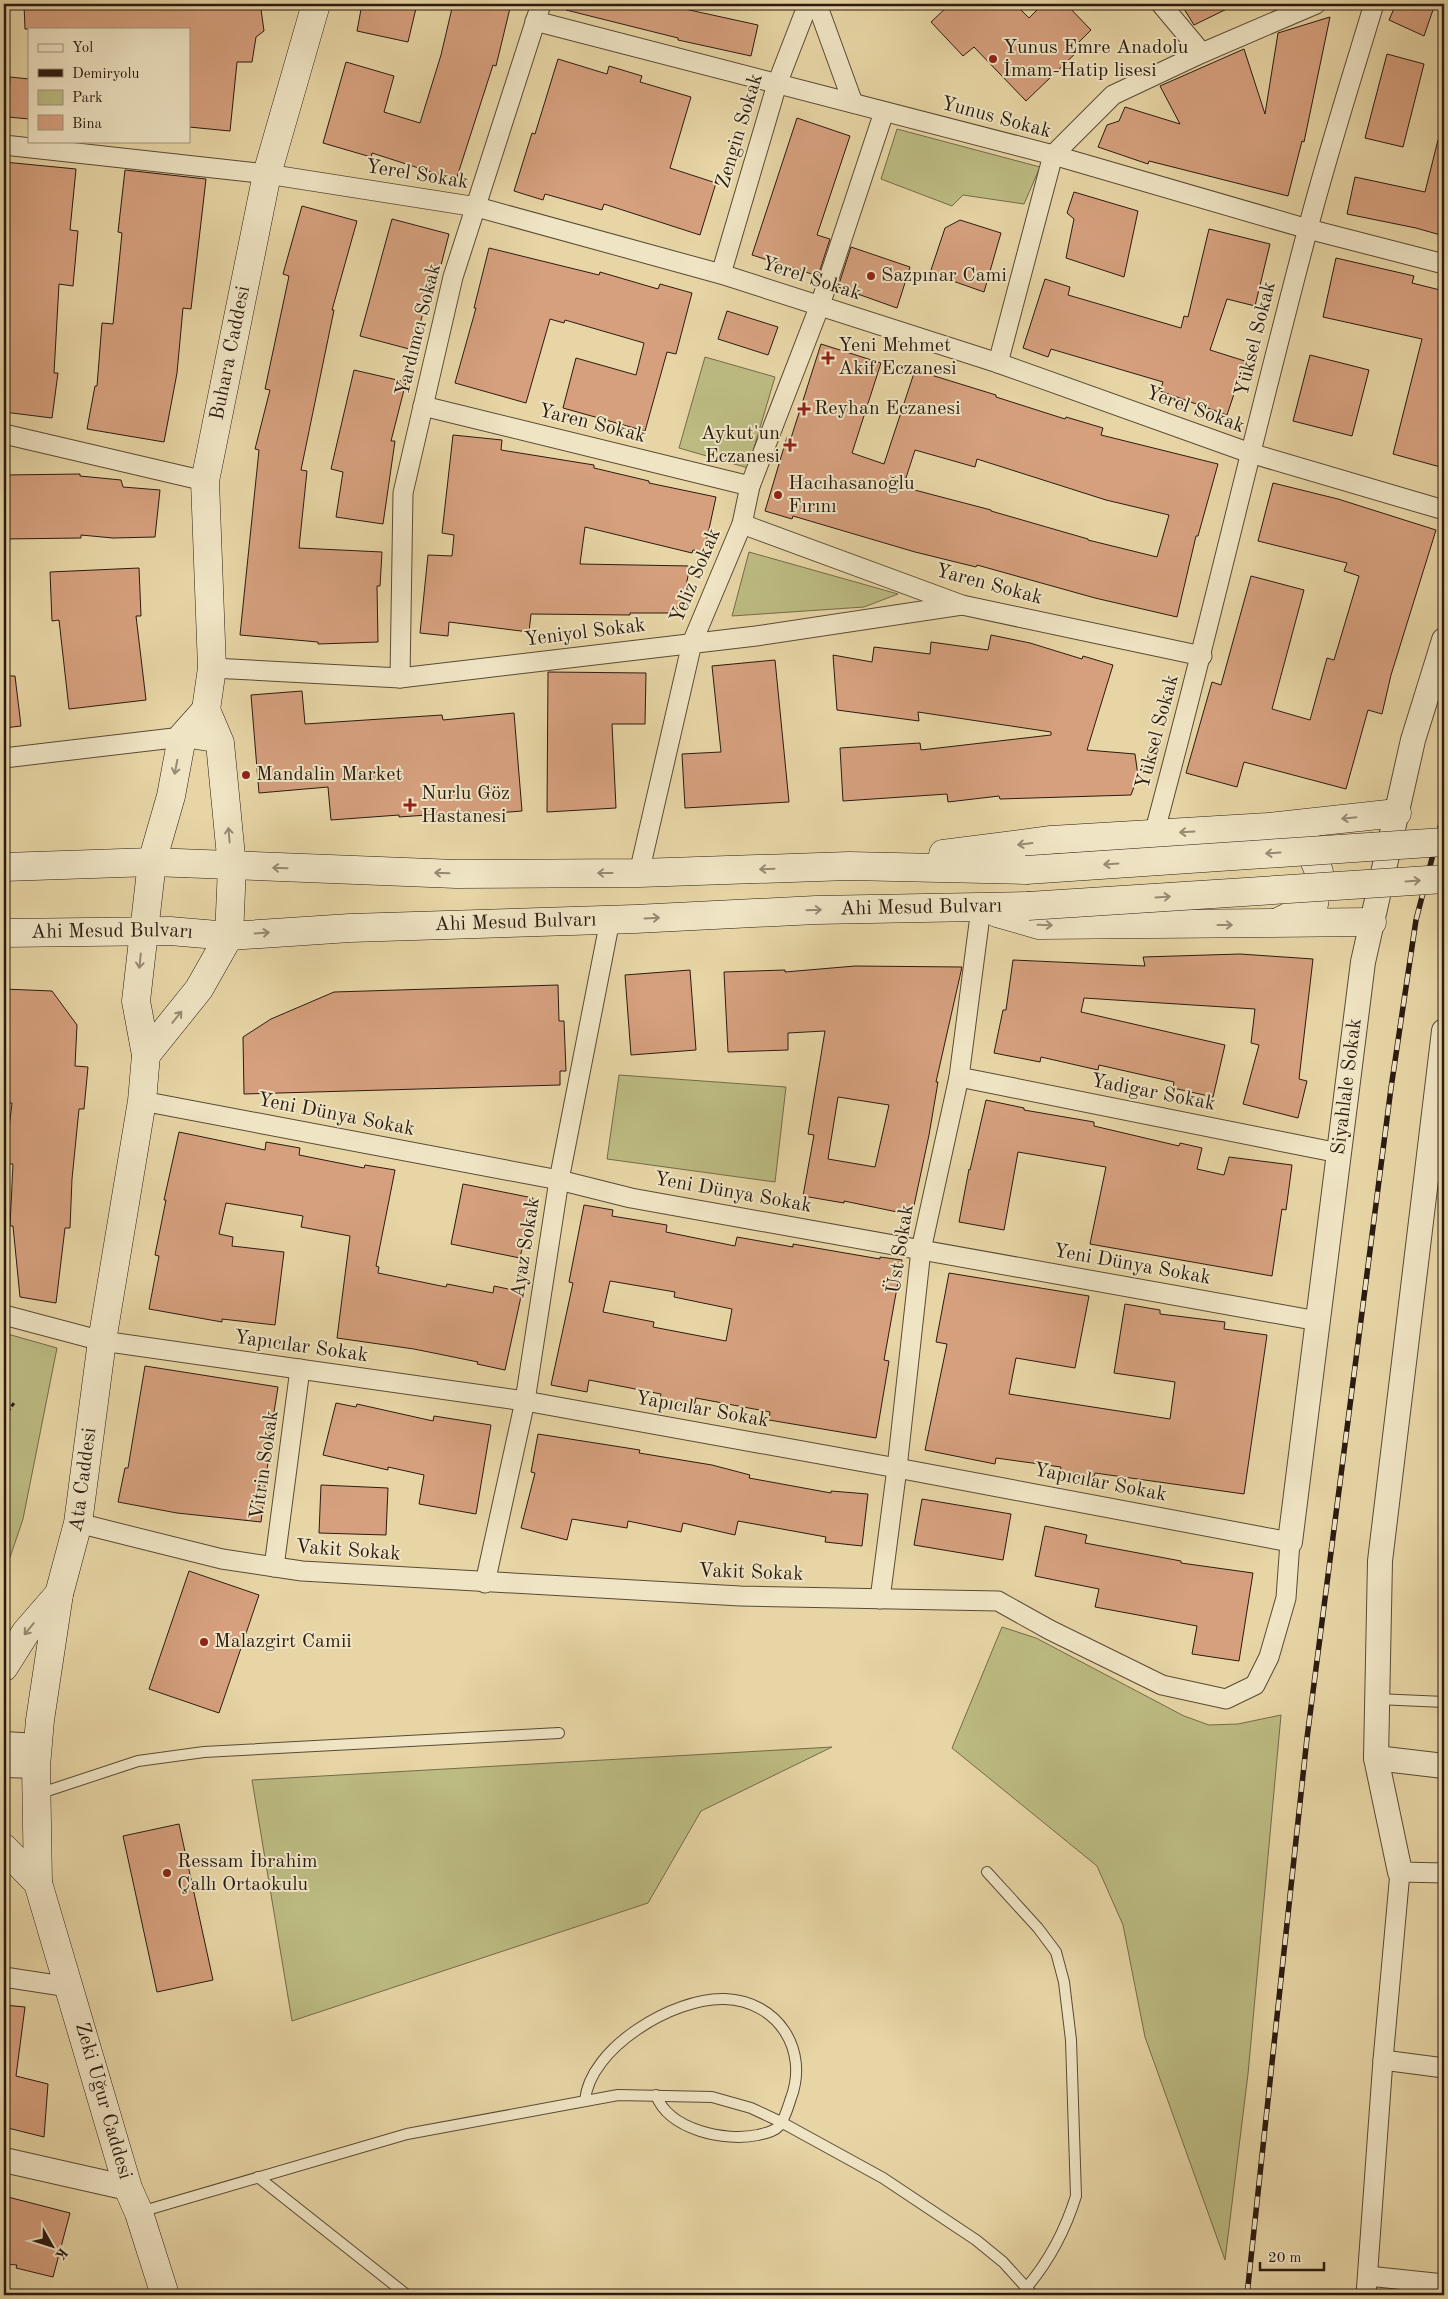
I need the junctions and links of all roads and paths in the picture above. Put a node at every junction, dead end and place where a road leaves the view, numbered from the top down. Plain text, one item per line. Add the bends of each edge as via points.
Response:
1 (316, 4) edge
2 (808, 4) edge
3 (817, 4) edge
4 (1161, 4) edge
5 (1316, 4) edge
6 (1374, 4) edge
7 (538, 12) edge
8 (1202, 53) junction
9 (777, 84) junction
10 (853, 104) junction
11 (884, 112) junction
12 (4, 145) edge
13 (1053, 156) junction
14 (267, 174) junction
15 (477, 207) junction
16 (1308, 229) junction
17 (1444, 264) edge
18 (721, 274) junction
19 (820, 305) junction
20 (998, 363) junction
21 (424, 406) junction
22 (4, 434) edge
23 (1250, 453) junction
24 (205, 481) junction
25 (750, 486) junction
26 (1444, 510) edge
27 (742, 524) junction
28 (962, 605) junction
29 (1444, 640) edge
30 (692, 643) junction
31 (1202, 656) junction
32 (212, 668) junction
33 (400, 678) junction
34 (206, 710) junction
35 (182, 738) junction
36 (220, 743) junction
37 (4, 758) edge
38 (1397, 813) junction
39 (1268, 827) junction
40 (1154, 834) junction
41 (1444, 842) edge
42 (152, 862) junction
43 (4, 866) edge
44 (232, 866) junction
45 (850, 866) junction
46 (639, 873) junction
47 (1444, 879) edge
48 (981, 908) junction
49 (610, 920) junction
50 (1372, 922) junction
51 (1275, 924) junction
52 (143, 932) junction
53 (4, 933) edge
54 (229, 936) junction
55 (1444, 1031) edge
56 (146, 1055) junction
57 (959, 1077) junction
58 (142, 1101) junction
59 (1339, 1153) junction
60 (559, 1180) junction
61 (921, 1250) junction
62 (4, 1315) edge
63 (1318, 1321) junction
64 (102, 1341) junction
65 (300, 1369) junction
66 (525, 1401) junction
67 (14, 1403) dead end
68 (4, 1417) edge
69 (897, 1468) junction
70 (78, 1523) junction
71 (1290, 1542) junction
72 (274, 1567) junction
73 (485, 1583) junction
74 (59, 1594) junction
75 (880, 1599) junction
76 (4, 1667) edge
77 (1377, 1699) junction
78 (1444, 1702) edge
79 (559, 1733) dead end
80 (4, 1744) edge
81 (37, 1756) junction
82 (1376, 1758) junction
83 (4, 1765) edge
84 (1444, 1766) edge
85 (37, 1795) junction
86 (4, 1848) edge
87 (987, 1872) dead end
88 (1400, 1872) junction
89 (1444, 1873) edge
90 (42, 1894) junction
91 (4, 1977) edge
92 (69, 1987) junction
93 (1383, 2060) junction
94 (1444, 2068) edge
95 (656, 2095) junction
96 (585, 2101) junction
97 (781, 2122) junction
98 (4, 2160) edge
99 (258, 2178) junction
100 (128, 2188) junction
101 (139, 2213) junction
102 (1368, 2276) junction
103 (1444, 2284) edge
104 (1030, 2291) edge
105 (165, 2295) edge
106 (407, 2295) edge
107 (1366, 2295) edge

1 - 14 main road, Buhara Caddesi
2 - 9 street, Zengin Sokak
3 - 10 street
4 - 8 street
5 - 8 street
6 - 16 street, Yüksel Sokak
7 - 9 street, Yunus Sokak
7 - 15 street, Yardımcı Sokak
8 - 13 street via 1113,95
9 - 10 street, Yunus Sokak
9 - 18 street, Zengin Sokak
10 - 11 street, Yunus Sokak
11 - 13 street, Yunus Sokak
11 - 19 street, Yeliz Sokak
12 - 14 street, Yerel Sokak
13 - 16 street, Yunus Sokak
13 - 20 street
14 - 15 street, Yerel Sokak
14 - 24 main road, Buhara Caddesi
15 - 18 street, Yerel Sokak
15 - 21 street, Yardımcı Sokak via 453,277
16 - 17 street, Yunus Sokak
16 - 23 street, Yüksel Sokak
18 - 19 street, Yerel Sokak
19 - 20 street, Yerel Sokak
19 - 25 street, Yeliz Sokak
20 - 23 street, Yerel Sokak
21 - 25 street, Yaren Sokak
21 - 33 street, Yardımcı Sokak via 403,493
22 - 24 street
23 - 26 street, Yerel Sokak
23 - 31 street, Yüksel Sokak
24 - 32 main road, Buhara Caddesi
25 - 27 street, Yeliz Sokak
27 - 28 street, Yaren Sokak
27 - 30 street, Yeliz Sokak
28 - 30 street, Yeniyol Sokak
28 - 31 street, Yaren Sokak
29 - 38 street, Siyahlale Sokak via 1413,740
30 - 33 street, Yeniyol Sokak
30 - 46 street, Yeliz Sokak
31 - 40 street, Yüksel Sokak
32 - 33 street, Yeniyol Sokak
32 - 34 main road, Buhara Caddesi
34 - 35 main road
34 - 36 main road
35 - 36 street
35 - 37 street
35 -> 42 main road, Ata Caddesi via 171,796
44 -> 36 main road
38 -> 39 main road
38 - 50 street, Siyahlale Sokak
39 -> 40 main road
39 - 51 main road via 1307,842 1319,872 1314,904
40 -> 45 main road via 1051,840
41 -> 45 main road, Ahi Mesud Bulvarı, bridge via 1026,870
42 - 43 main road, Ahi Mesud Bulvarı
42 - 44 main road, Ahi Mesud Bulvarı
42 - 52 main road, Ata Caddesi
46 -> 44 main road, Ahi Mesud Bulvarı via 456,874
44 - 54 main road
45 -> 46 main road, Ahi Mesud Bulvarı
48 -> 47 main road, Ahi Mesud Bulvarı, bridge
49 -> 48 main road, Ahi Mesud Bulvarı via 816,910
48 -> 51 main road via 1039,925
48 - 57 street, Üst Sokak
54 -> 49 main road, Ahi Mesud Bulvarı via 350,928
49 - 60 street, Ayaz Sokak
50 - 51 main road
50 - 59 street, Siyahlale Sokak via 1363,962
52 - 53 main road, Ahi Mesud Bulvarı
52 - 54 main road, Ahi Mesud Bulvarı
52 -> 56 main road, Ata Caddesi via 136,1001
56 -> 54 main road via 199,989
55 - 77 street via 1380,1561
56 - 58 main road, Ata Caddesi
57 - 59 street, Yadigar Sokak
57 - 61 street, Üst Sokak
58 - 60 street, Yeni Dünya Sokak
58 - 64 main road, Ata Caddesi
59 - 63 street, Siyahlale Sokak
60 - 61 street, Yeni Dünya Sokak via 631,1198
60 - 66 street, Ayaz Sokak
61 - 63 street, Yeni Dünya Sokak
61 - 69 street, Üst Sokak
62 - 64 street, Yapıcılar Sokak
63 - 71 street, Siyahlale Sokak
64 - 65 street, Yapıcılar Sokak
64 - 70 main road, Ata Caddesi
65 - 66 street, Yapıcılar Sokak
65 - 72 street, Vitrin Sokak
66 - 69 street, Yapıcılar Sokak
66 - 73 street, Ayaz Sokak
67 - 68 path
69 - 71 street, Yapıcılar Sokak
69 - 75 street, Üst Sokak
70 - 72 street, Vakit Sokak via 222,1559
70 - 74 main road, Ata Caddesi
71 - 75 street, Vakit Sokak via 1286,1598 1270,1657 1255,1685 1226,1699 1162,1685 998,1601
72 - 73 street, Vakit Sokak via 302,1572
73 - 75 street, Vakit Sokak via 740,1596
74 -> 76 main road via 26,1632
74 - 81 main road, Ata Caddesi
77 - 78 lane
77 - 82 street
79 - 85 lane via 204,1752 138,1761
80 - 81 street
81 - 83 street
81 - 85 main road, Ata Caddesi
82 - 84 street
82 - 88 street
85 - 90 main road, Ata Caddesi
86 - 90 main road
87 - 104 lane via 1056,1952 1064,1982 1070,2040 1076,2196 1072,2210
88 - 89 street
88 - 93 street
90 - 92 main road, Zeki Uğur Caddesi
91 - 92 street
92 - 100 main road, Zeki Uğur Caddesi
93 - 94 street
93 - 102 street
95 - 96 lane via 618,2095
95 - 97 lane via 712,2097 751,2108
95 - 97 lane via 665,2110 675,2118 718,2136 758,2135 775,2129
96 - 97 lane via 595,2069 639,2028 689,2005 725,1999 754,2006 767,2014 792,2041 796,2077
96 - 99 lane via 406,2134
97 - 104 lane via 883,2178 976,2240 1003,2262
98 - 100 street
99 - 101 lane
99 - 106 lane
100 - 101 main road, Zeki Uğur Caddesi
101 - 105 main road, Zeki Uğur Caddesi
102 - 103 street
102 - 107 street

